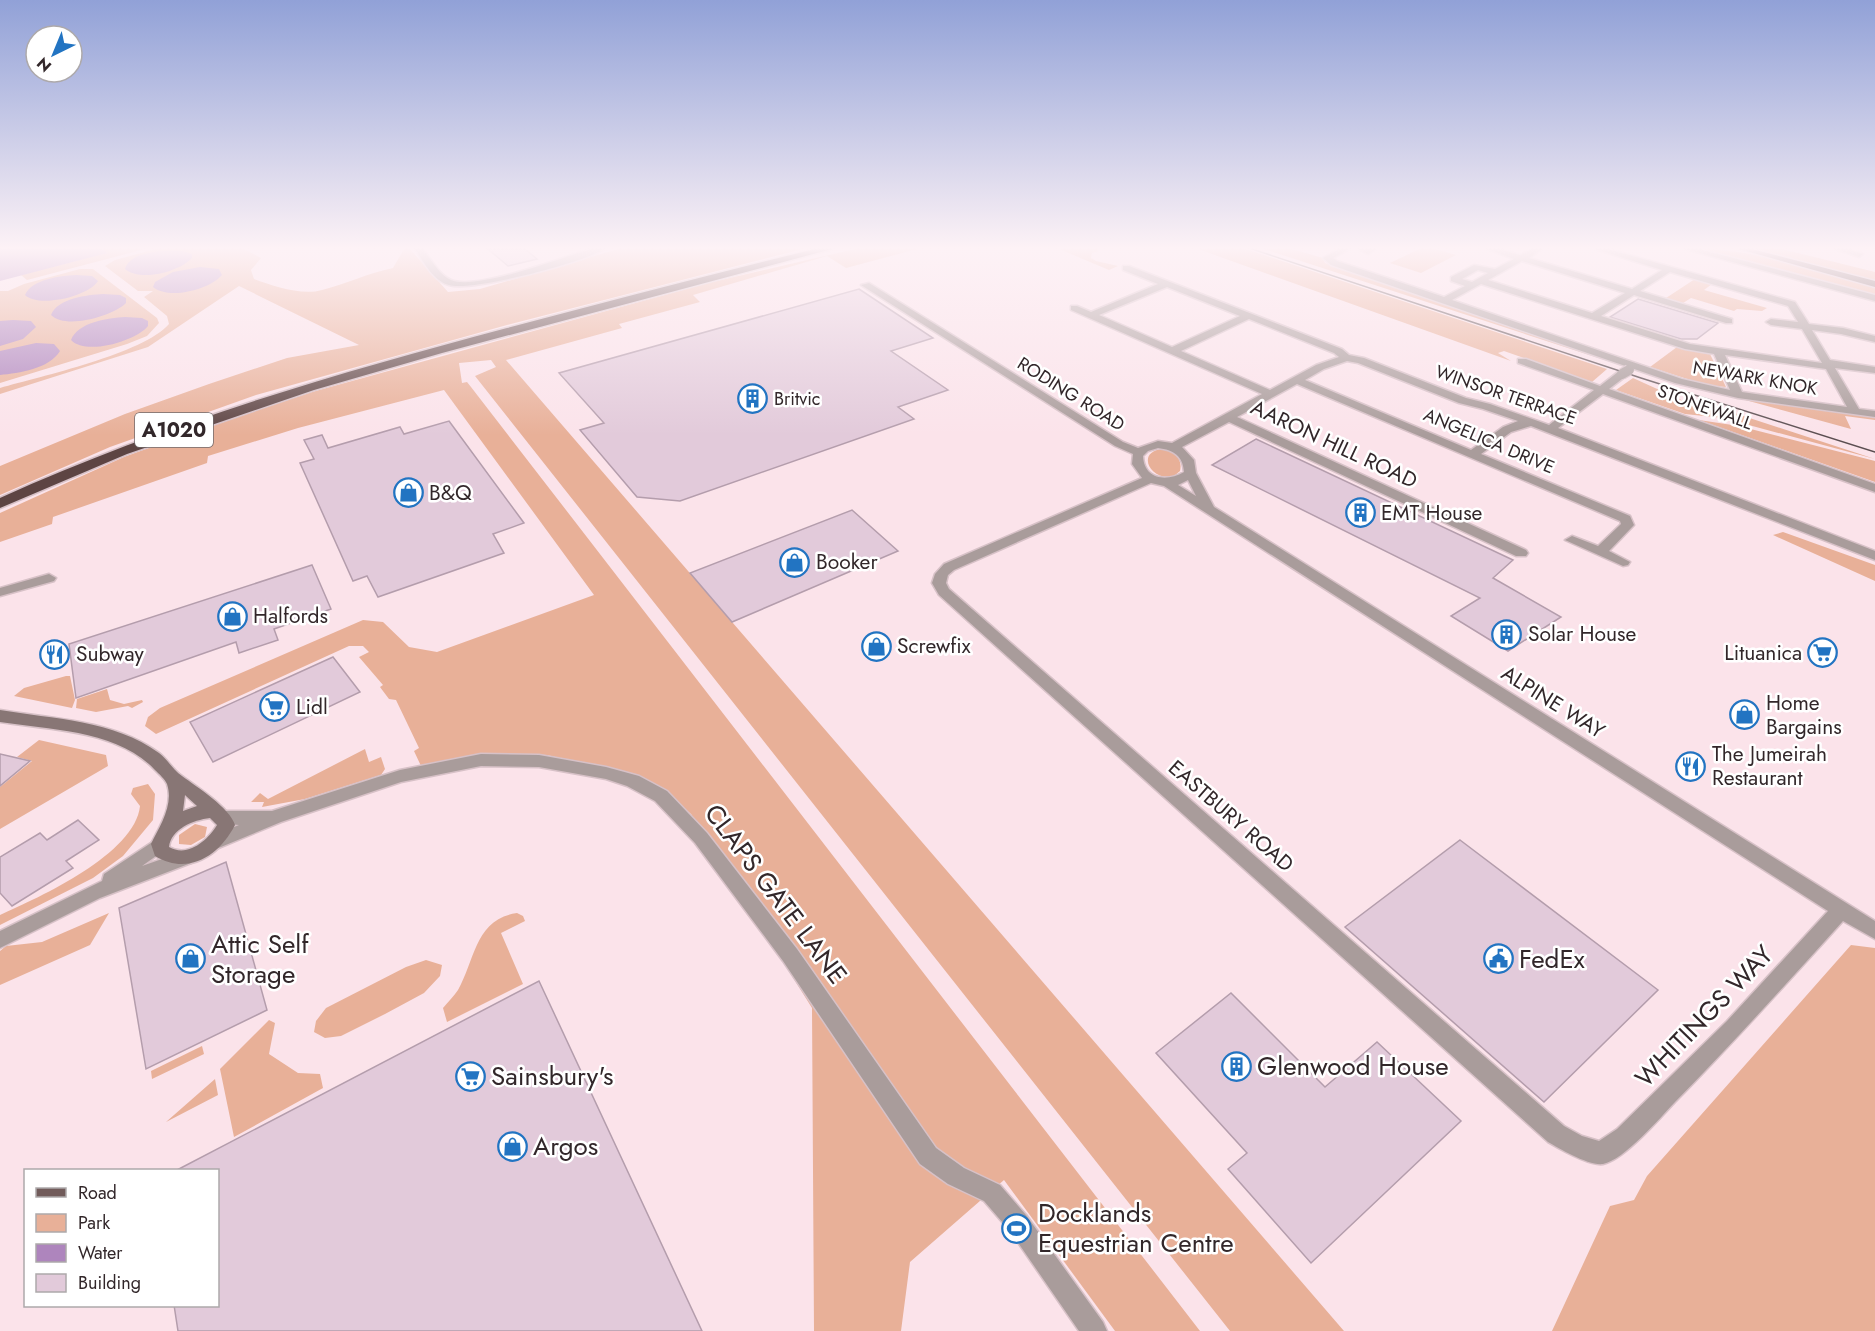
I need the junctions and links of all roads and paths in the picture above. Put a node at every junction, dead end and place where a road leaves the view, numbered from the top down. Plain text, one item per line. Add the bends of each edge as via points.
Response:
1 (588, 311) edge
2 (908, 311) edge
3 (1082, 311) edge
4 (1101, 311) edge
5 (1235, 311) edge
6 (1473, 311) edge
7 (1573, 311) edge
8 (1602, 311) edge
9 (1696, 311) edge
10 (1795, 311) edge
11 (1092, 315) junction
12 (1248, 316) junction
13 (1593, 317) junction
14 (1729, 321) dead end
15 (1771, 322) dead end
16 (1804, 326) junction
17 (1843, 331) junction
18 (1875, 331) edge
19 (1875, 339) edge
20 (1173, 351) junction
21 (1718, 352) junction
22 (1347, 358) junction
23 (1522, 361) dead end
24 (1830, 367) junction
25 (1629, 370) junction
26 (1875, 370) edge
27 (1875, 376) edge
28 (1297, 380) junction
29 (1602, 389) junction
30 (1270, 394) junction
31 (1738, 394) junction
32 (1856, 412) junction
33 (1875, 414) edge
34 (1228, 417) junction
35 (1530, 423) junction
36 (1550, 429) junction
37 (1174, 447) junction
38 (1139, 452) junction
39 (1468, 455) junction
40 (1190, 472) junction
41 (1150, 479) junction
42 (1167, 483) junction
43 (1875, 488) edge
44 (0, 504) edge
45 (1208, 508) junction
46 (1572, 540) dead end
47 (1600, 552) junction
48 (1521, 553) dead end
49 (1875, 556) edge
50 (1623, 562) dead end
51 (50, 578) dead end
52 (0, 592) edge
53 (0, 716) edge
54 (175, 780) junction
55 (218, 814) junction
56 (275, 817) junction
57 (171, 827) junction
58 (216, 842) junction
59 (160, 844) junction
60 (185, 858) junction
61 (93, 892) junction
62 (1841, 910) junction
63 (1875, 931) edge
64 (0, 940) edge
65 (1601, 1153) joint
66 (1094, 1331) edge

1 - 44 highway, A1020 via 261,401 107,456
2 - 38 street, RODING ROAD via 1119,444
3 - 11 street
4 - 11 street
5 - 12 street, WINSOR TERRACE
6 - 25 street, NEWARK KNOK
7 - 13 street
8 - 13 street
9 - 14 street
10 - 16 street
11 - 20 street
12 - 20 street
12 - 22 street, WINSOR TERRACE
13 - 21 street via 1684,346
15 - 16 street
16 - 17 street
16 - 24 street
17 - 18 street
17 - 19 street
20 - 30 street
21 - 24 street
21 - 31 street
22 - 28 street via 1327,363
22 - 35 street, WINSOR TERRACE
23 - 29 street, STONEWALL
24 - 26 street
24 - 27 street
24 - 32 street
25 - 29 street
25 - 31 street, NEWARK KNOK
28 - 30 street
28 - 39 street, ANGELICA DRIVE
29 - 36 street
29 - 43 street, STONEWALL
30 - 34 street
31 - 32 street, NEWARK KNOK
32 - 33 street, NEWARK KNOK
34 - 37 street
34 - 48 street, AARON HILL ROAD
35 - 36 street, WINSOR TERRACE
35 - 39 street via 1509,428
36 - 49 street, WINSOR TERRACE
37 - 38 street via 1152,445
37 - 40 street via 1186,455
38 - 41 street via 1137,465
39 - 47 street, ANGELICA DRIVE via 1625,519 1628,525
40 - 42 street via 1179,481
40 - 45 street
41 - 42 street, ALPINE WAY
41 - 65 street, EASTBURY ROAD via 949,567 939,583 944,592 1556,1134
42 - 45 street, ALPINE WAY
45 - 62 street, ALPINE WAY
46 - 47 street
47 - 50 street
51 - 52 street
53 - 54 street via 121,739 154,758
54 - 55 street
54 - 57 street via 177,799
55 - 56 street, CLAPS GATE LANE
55 - 57 street, CLAPS GATE LANE via 191,815
55 - 58 street via 226,825
56 - 58 street, CLAPS GATE LANE
56 - 66 street, CLAPS GATE LANE via 400,776 481,760 570,766 633,782 661,796 701,838 790,955 928,1156 956,1176 992,1193 1018,1223
57 - 59 street
58 - 60 street, CLAPS GATE LANE
59 - 60 street via 166,856
59 - 61 street
60 - 61 street
61 - 64 street
62 - 63 street, ALPINE WAY
62 - 65 street, WHITINGS WAY via 1734,1028 1625,1137

